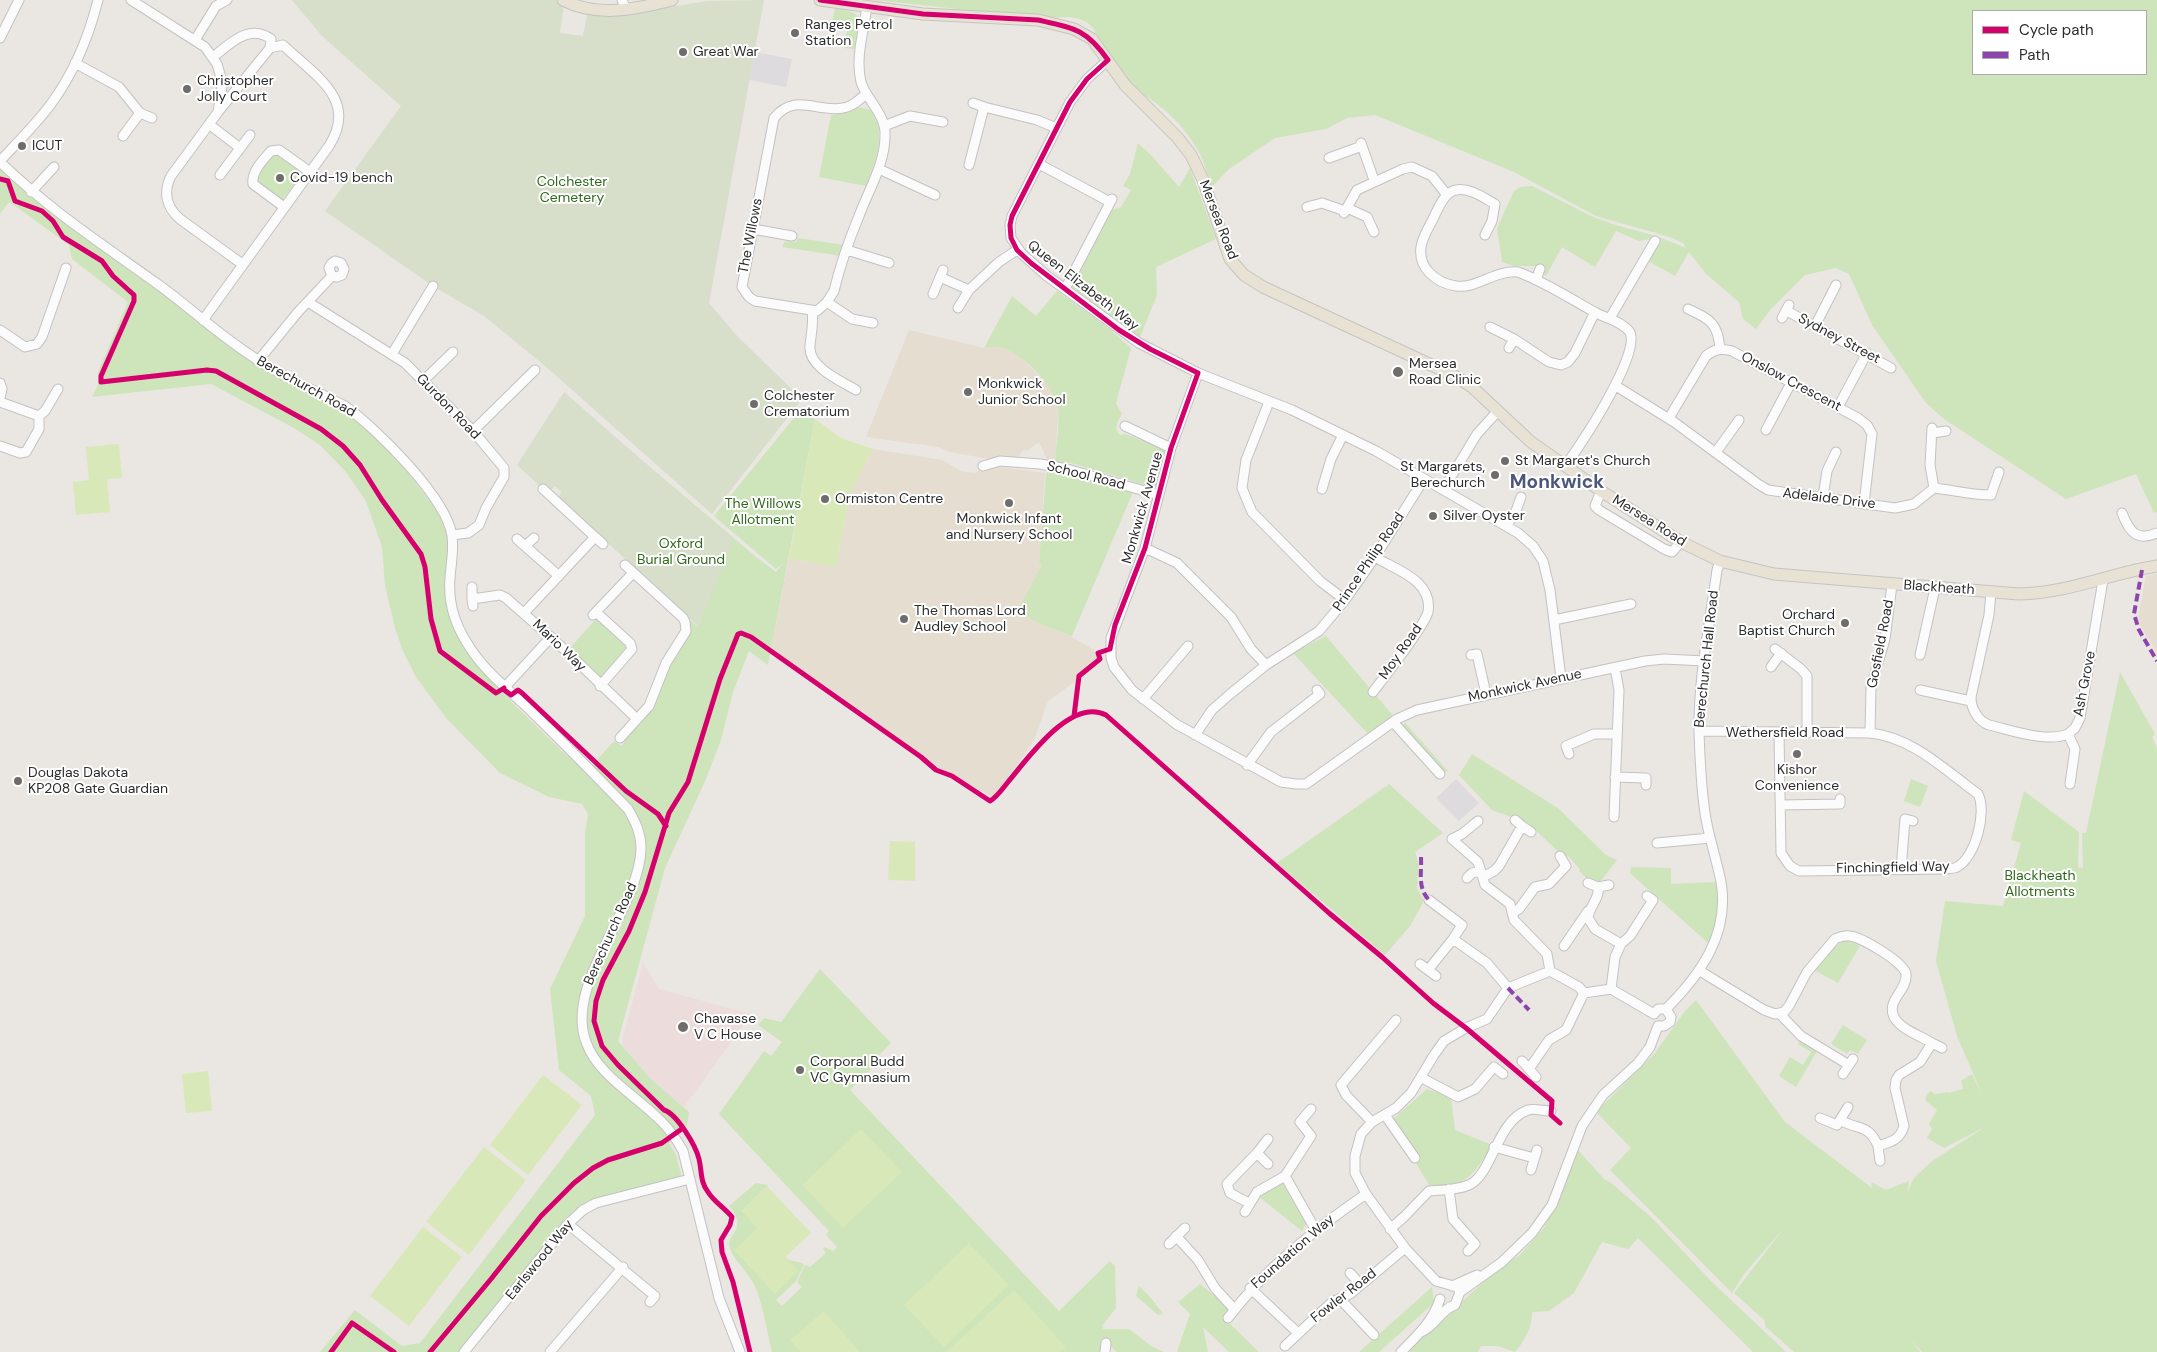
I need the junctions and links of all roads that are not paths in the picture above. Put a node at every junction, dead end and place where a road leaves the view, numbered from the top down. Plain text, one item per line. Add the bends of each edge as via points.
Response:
1 (19, 0) edge
2 (98, 0) edge
3 (132, 0) edge
4 (227, 0) edge
5 (563, 0) edge
6 (672, 0) edge
7 (820, 0) edge
8 (624, 5) edge
9 (867, 6) junction
10 (0, 38) edge
11 (195, 40) junction
12 (270, 48) junction
13 (213, 58) junction
14 (1108, 60) junction
15 (75, 63) junction
16 (222, 87) junction
17 (235, 92) junction
18 (866, 94) junction
19 (973, 104) dead end
20 (984, 107) junction
21 (218, 112) junction
22 (140, 113) junction
23 (152, 118) dead end
24 (943, 122) dead end
25 (210, 125) junction
26 (884, 126) junction
27 (1056, 128) junction
28 (250, 135) dead end
29 (122, 136) dead end
30 (240, 148) junction
31 (1329, 158) dead end
32 (0, 162) edge
33 (1040, 164) junction
34 (969, 165) dead end
35 (54, 167) dead end
36 (879, 169) junction
37 (310, 172) junction
38 (220, 175) dead end
39 (1374, 180) junction
40 (31, 192) junction
41 (935, 195) dead end
42 (1447, 195) junction
43 (284, 207) junction
44 (1307, 207) dead end
45 (1345, 211) junction
46 (753, 229) junction
47 (1374, 232) dead end
48 (1485, 235) dead end
49 (792, 236) dead end
50 (1651, 244) dead end
51 (847, 250) junction
52 (1017, 250) junction
53 (884, 260) dead end
54 (242, 264) junction
55 (66, 268) dead end
56 (1540, 269) dead end
57 (332, 276) dead end
58 (1536, 280) junction
59 (433, 286) dead end
60 (1065, 289) junction
61 (970, 290) junction
62 (1837, 290) dead end
63 (933, 294) dead end
64 (308, 302) junction
65 (827, 302) junction
66 (958, 308) dead end
67 (1688, 308) dead end
68 (812, 311) junction
69 (1786, 311) dead end
70 (1595, 312) junction
71 (1610, 318) junction
72 (202, 320) junction
73 (873, 323) dead end
74 (1815, 326) junction
75 (1490, 327) dead end
76 (0, 330) edge
77 (1514, 339) junction
78 (1509, 348) dead end
79 (1720, 349) junction
80 (453, 352) dead end
81 (1867, 353) junction
82 (392, 354) junction
83 (258, 361) junction
84 (1891, 368) dead end
85 (535, 370) dead end
86 (1198, 373) junction
87 (424, 380) junction
88 (0, 383) edge
89 (1791, 383) junction
90 (1616, 386) junction
91 (856, 390) dead end
92 (53, 393) dead end
93 (0, 398) edge
94 (0, 402) edge
95 (1269, 402) junction
96 (1838, 407) junction
97 (1765, 411) dead end
98 (1497, 412) junction
99 (39, 416) junction
100 (1774, 416) junction
101 (1669, 418) junction
102 (1736, 421) dead end
103 (1126, 426) dead end
104 (1766, 430) dead end
105 (473, 431) junction
106 (1946, 431) dead end
107 (1343, 435) junction
108 (0, 446) edge
109 (1171, 448) junction
110 (1716, 452) junction
111 (1836, 452) dead end
112 (983, 466) dead end
113 (1565, 466) junction
114 (1997, 476) dead end
115 (1424, 479) junction
116 (1445, 487) junction
117 (1934, 488) junction
118 (543, 489) dead end
119 (1322, 489) dead end
120 (1601, 492) junction
121 (1159, 495) junction
122 (1521, 497) dead end
123 (1822, 497) junction
124 (1864, 504) junction
125 (2122, 513) dead end
126 (1507, 524) junction
127 (2157, 533) edge
128 (452, 535) junction
129 (595, 536) junction
130 (534, 538) dead end
131 (517, 539) dead end
132 (1681, 542) junction
133 (603, 544) dead end
134 (525, 546) junction
135 (1145, 548) junction
136 (1375, 557) junction
137 (1720, 560) junction
138 (625, 565) dead end
139 (2157, 566) edge
140 (633, 572) junction
141 (559, 576) junction
142 (2103, 580) junction
143 (1892, 585) junction
144 (472, 587) dead end
145 (1935, 588) junction
146 (1991, 592) junction
147 (1345, 600) junction
148 (1627, 603) dead end
149 (524, 613) junction
150 (1554, 620) junction
151 (551, 637) junction
152 (1188, 646) dead end
153 (1477, 654) dead end
154 (1920, 655) dead end
155 (1705, 661) junction
156 (1266, 665) junction
157 (1771, 667) dead end
158 (1615, 668) junction
159 (1561, 678) junction
160 (600, 686) junction
161 (1374, 687) dead end
162 (504, 688) junction
163 (1926, 689) dead end
164 (1320, 694) dead end
165 (1486, 694) junction
166 (1143, 700) junction
167 (1971, 701) junction
168 (637, 720) junction
169 (1393, 722) junction
170 (1699, 732) junction
171 (1779, 733) junction
172 (1807, 733) junction
173 (1870, 733) junction
174 (1616, 734) junction
175 (2068, 734) junction
176 (1196, 735) junction
177 (620, 738) dead end
178 (1569, 754) dead end
179 (1247, 765) junction
180 (1440, 774) dead end
181 (1616, 777) junction
182 (2070, 784) dead end
183 (1646, 785) dead end
184 (1840, 799) dead end
185 (1781, 805) junction
186 (1614, 817) dead end
187 (1906, 819) dead end
188 (1478, 821) dead end
189 (1531, 832) dead end
190 (1710, 838) junction
191 (1656, 843) dead end
192 (1560, 856) dead end
193 (1901, 870) junction
194 (1482, 874) junction
195 (1467, 878) dead end
196 (1588, 883) dead end
197 (1609, 885) dead end
198 (1598, 887) junction
199 (1429, 900) dead end
200 (1654, 900) dead end
201 (1588, 911) junction
202 (1512, 913) junction
203 (1453, 939) junction
204 (1621, 944) junction
205 (1564, 946) dead end
206 (1420, 964) dead end
207 (1428, 970) junction
208 (1550, 971) junction
209 (1700, 971) junction
210 (1436, 976) dead end
211 (1508, 988) junction
212 (1611, 989) junction
213 (1584, 993) junction
214 (1666, 1009) junction
215 (1654, 1014) junction
216 (1780, 1014) junction
217 (1396, 1020) dead end
218 (1658, 1026) junction
219 (1932, 1043) junction
220 (1942, 1048) dead end
221 (1522, 1062) dead end
222 (1529, 1069) junction
223 (1503, 1074) dead end
224 (1843, 1074) dead end
225 (1536, 1077) dead end
226 (1422, 1078) junction
227 (1848, 1106) dead end
228 (1311, 1109) dead end
229 (1551, 1111) dead end
230 (1384, 1114) junction
231 (1820, 1118) dead end
232 (1840, 1120) junction
233 (1372, 1122) junction
234 (1411, 1135) dead end
235 (1268, 1139) dead end
236 (1403, 1141) junction
237 (1878, 1146) junction
238 (1494, 1147) junction
239 (1258, 1153) junction
240 (1414, 1158) dead end
241 (1880, 1161) dead end
242 (1268, 1164) dead end
243 (1531, 1170) dead end
244 (1285, 1176) junction
245 (690, 1179) junction
246 (1449, 1189) junction
247 (1366, 1194) junction
248 (1249, 1203) junction
249 (1245, 1212) dead end
250 (568, 1224) junction
251 (1185, 1228) dead end
252 (1315, 1229) junction
253 (1390, 1229) junction
254 (1176, 1236) junction
255 (1483, 1238) dead end
256 (1169, 1244) dead end
257 (1475, 1244) junction
258 (1405, 1248) junction
259 (1468, 1251) dead end
260 (623, 1267) junction
261 (1350, 1273) dead end
262 (1484, 1274) junction
263 (1436, 1281) junction
264 (1360, 1284) junction
265 (1449, 1286) junction
266 (1250, 1288) junction
267 (1460, 1292) junction
268 (1440, 1297) junction
269 (1341, 1300) junction
270 (650, 1302) dead end
271 (1450, 1306) junction
272 (1234, 1309) junction
273 (1228, 1318) dead end
274 (1298, 1332) junction
275 (1421, 1332) junction
276 (1374, 1335) dead end
277 (1285, 1346) dead end
278 (464, 1352) edge
279 (550, 1352) edge
280 (740, 1352) edge
281 (1401, 1352) edge

1 - 10 street
2 - 15 street
3 - 11 street
4 - 11 street via 216,6
5 - 8 main road via 583,8 603,10
6 - 8 main road
7 - 9 main road, Mersea Road
9 - 14 main road, Mersea Road via 924,14 1038,20 1057,24 1092,39
9 - 18 street via 859,68
11 - 13 street
12 - 13 street via 270,39 264,34 252,33 236,38
12 - 17 street
12 - 37 street via 283,45 338,101 339,125 335,136
13 - 16 street
14 - 27 street, Queen Elizabeth Way via 1078,90
14 - 98 main road, Mersea Road via 1125,85 1178,137 1191,155 1230,259 1240,272 1263,287 1455,376 1472,387
15 - 22 street via 119,87
15 - 32 street via 51,104
16 - 17 street
16 - 21 street
17 - 21 street
18 - 26 street
18 - 46 street, The Willows via 841,109 802,104 780,110 774,118
19 - 20 street
20 - 27 street
20 - 34 street
21 - 25 street
22 - 23 street
22 - 29 street
24 - 26 street via 928,124 910,116
25 - 30 street
25 - 54 street via 171,176 166,197 180,219
26 - 36 street
27 - 33 street, Queen Elizabeth Way
28 - 30 street
30 - 38 street
31 - 39 street via 1365,147
32 - 40 street, Berechurch Road
33 - 52 street, Queen Elizabeth Way via 1012,216 1011,238
33 - 60 street via 1111,200
35 - 40 street
36 - 41 street via 924,195
36 - 51 street
37 - 43 street
37 - 43 street via 279,150 271,151 265,158 252,176 253,184
39 - 42 street via 1391,172 1412,168 1436,179
39 - 45 street via 1357,190
40 - 72 street, Berechurch Road
42 - 48 street via 1463,189 1489,204 1492,221
42 - 58 street via 1440,203 1421,246 1423,264 1432,276 1464,287 1506,271
43 - 54 street
44 - 45 street via 1322,203
45 - 47 street via 1368,217
46 - 49 street via 780,238
46 - 68 street, The Willows via 743,277 745,293 764,304
50 - 71 street
51 - 53 street
51 - 65 street via 834,292
52 - 60 street, Queen Elizabeth Way
52 - 61 street via 999,262
54 - 72 street
55 - 76 street via 42,338 37,344 25,346
56 - 58 street
57 - 64 street
58 - 70 street
59 - 82 street
60 - 86 street, Queen Elizabeth Way via 1139,343
61 - 63 street via 942,274
61 - 66 street
62 - 74 street
64 - 82 street, Gurdon Road
64 - 83 street
65 - 68 street via 817,311
65 - 73 street via 852,319
67 - 79 street via 1699,310 1716,327
68 - 91 street via 811,357 838,383
69 - 74 street, Sydney Street
70 - 71 street
70 - 77 street via 1576,353 1561,365 1549,362
71 - 90 street via 1629,331 1632,338 1630,356
72 - 83 street, Berechurch Road
74 - 81 street, Sydney Street
75 - 77 street
77 - 78 street
79 - 89 street, Onslow Crescent via 1732,351
79 - 101 street via 1712,351 1697,368
80 - 87 street
81 - 84 street, Sydney Street
81 - 96 street
82 - 87 street, Gurdon Road
83 - 128 street, Berechurch Road via 357,414 390,445 423,485 446,517
85 - 105 street
86 - 95 street, Queen Elizabeth Way
86 - 109 street, Monkwick Avenue
87 - 105 street, Gurdon Road
88 - 93 street
89 - 96 street, Onslow Crescent
89 - 100 street
90 - 101 street, Adelaide Drive
90 - 113 street
92 - 99 street via 46,411
94 - 99 street
95 - 107 street, Queen Elizabeth Way
95 - 147 street via 1246,460 1242,488 1252,512 1320,581
96 - 124 street, Onslow Crescent via 1863,422 1872,434
97 - 100 street
98 - 113 main road, Mersea Road
98 - 116 street via 1477,434
99 - 108 street via 39,429 26,452
100 - 104 street
101 - 110 street, Adelaide Drive
102 - 110 street
103 - 109 street
105 - 128 street, Gurdon Road via 504,468 504,477 479,525 468,533
106 - 117 street via 1932,430 1930,465
107 - 115 street, Queen Elizabeth Way
107 - 119 street
109 - 121 street, Monkwick Avenue
110 - 123 street, Adelaide Drive via 1768,490
111 - 123 street via 1827,471
112 - 121 street, School Road via 1000,462 1040,464
113 - 120 main road, Mersea Road
114 - 117 street via 1991,495
115 - 116 street, Queen Elizabeth Way
115 - 136 street, Prince Philip Road
116 - 126 street, Queen Elizabeth Way
117 - 124 street, Adelaide Drive via 1914,504 1895,508
118 - 129 street via 554,494
120 - 132 main road, Mersea Road
120 - 132 street via 1595,506 1599,510 1672,552
121 - 135 street, Monkwick Avenue
122 - 126 street
123 - 124 street, Adelaide Drive
125 - 127 street via 2121,526 2144,537
126 - 150 street, Queen Elizabeth Way via 1533,546 1543,561
128 - 162 street, Berechurch Road via 450,580 458,627 476,657
129 - 133 street
129 - 141 street
130 - 134 street
131 - 134 street
132 - 137 main road, Mersea Road
134 - 141 street
135 - 156 street via 1177,563 1230,617
135 - 166 street, Monkwick Avenue via 1115,625 1110,649 1114,667 1122,680
136 - 147 street, Prince Philip Road
136 - 161 street, Moy Road via 1417,582 1429,603 1428,613 1420,627
137 - 143 main road, Blackheath via 1774,574
137 - 155 street, Berechurch Hall Road
138 - 140 street
139 - 142 main road, Blackheath
140 - 160 street via 595,613 630,643 632,649
140 - 168 street via 683,618 686,631 666,663 649,706
141 - 149 street
142 - 146 main road, Blackheath via 2047,593
142 - 175 street, Ash Grove via 2080,718
143 - 145 main road, Blackheath
143 - 173 street, Gosfield Road via 1888,624 1871,687
144 - 149 street, Mario Way via 473,603 500,595
145 - 146 main road, Blackheath
145 - 154 street
146 - 167 street
147 - 156 street, Prince Philip Road via 1319,631
148 - 150 street
149 - 151 street, Mario Way
150 - 159 street, Queen Elizabeth Way
151 - 160 street, Mario Way
151 - 162 street
152 - 166 street
153 - 165 street
155 - 158 street, Monkwick Avenue via 1664,659
155 - 170 street, Berechurch Hall Road
156 - 176 street, Prince Philip Road via 1212,710
157 - 172 street via 1778,651 1807,676
158 - 159 street, Monkwick Avenue
158 - 174 street via 1619,690
159 - 165 street, Monkwick Avenue
160 - 168 street, Mario Way
162 - 245 street, Berechurch Road via 628,809 638,827 641,848 636,876 586,991 582,1018 585,1041 605,1070 674,1136 683,1151
163 - 167 street
164 - 179 street via 1272,732
165 - 169 street, Monkwick Avenue via 1417,710
166 - 176 street, Monkwick Avenue
167 - 175 street via 1976,715 1989,726 2047,738
168 - 177 street
169 - 179 street, Monkwick Avenue via 1306,784 1281,782
169 - 180 street
170 - 171 street, Wethersfield Road
170 - 190 street, Berechurch Hall Road
171 - 172 street, Wethersfield Road
171 - 185 street, Finchingfield Way
172 - 173 street, Wethersfield Road
173 - 193 street, Finchingfield Way via 1895,737 1910,745 1978,794 1982,801 1974,846 1956,868
174 - 178 street via 1594,734 1566,746
174 - 181 street
175 - 182 street, Ash Grove via 2075,749
176 - 179 street, Monkwick Avenue
181 - 183 street via 1646,778
181 - 186 street
184 - 185 street via 1840,804
185 - 193 street, Finchingfield Way via 1781,853 1790,866 1799,871
187 - 193 street
188 - 194 street via 1449,840 1474,857
189 - 194 street via 1519,823 1499,866
190 - 191 street
190 - 209 street, Berechurch Hall Road via 1723,905 1716,940
192 - 202 street via 1569,869 1549,884 1535,887
194 - 195 street via 1472,873
194 - 202 street via 1485,885 1510,904
196 - 198 street
197 - 198 street
198 - 201 street via 1598,896
199 - 203 street via 1445,907 1462,925
200 - 204 street
201 - 204 street via 1590,924
201 - 205 street
202 - 208 street via 1514,920 1547,954
203 - 207 street
203 - 211 street via 1487,963
204 - 212 street via 1615,957
206 - 207 street
207 - 210 street
208 - 211 street
208 - 213 street
209 - 214 street, Berechurch Hall Road
209 - 216 street via 1769,1013
211 - 226 street via 1487,1019 1444,1041
212 - 213 street
212 - 215 street
213 - 222 street via 1566,1030 1549,1040
214 - 215 street, Berechurch Hall Road via 1658,1009
214 - 218 street, Berechurch Hall Road via 1670,1022
215 - 218 street
216 - 219 street via 1790,1006 1807,972 1835,939 1852,936 1898,962 1906,973 1892,1007 1895,1018
216 - 224 street via 1801,1036 1851,1062
217 - 233 street via 1340,1085 1346,1096
218 - 262 street, Berechurch Hall Road via 1650,1047 1638,1063 1603,1095 1578,1131 1552,1205 1532,1233
219 - 220 street
219 - 237 street via 1920,1062 1899,1074 1896,1080 1903,1132 1893,1142
221 - 222 street
222 - 225 street
223 - 226 street via 1491,1064 1475,1090 1458,1097
226 - 230 street via 1412,1093
227 - 232 street
228 - 244 street via 1297,1119 1311,1136
229 - 238 street via 1530,1109 1514,1118
230 - 233 street
230 - 236 street
231 - 232 street via 1837,1125
232 - 237 street via 1872,1133
233 - 247 street via 1361,1134 1354,1156 1355,1173
234 - 236 street
235 - 239 street
236 - 240 street
237 - 241 street
238 - 243 street via 1536,1154
238 - 246 street via 1482,1172 1472,1183
239 - 242 street
239 - 248 street via 1227,1184 1230,1193
244 - 248 street via 1257,1192
244 - 252 street
245 - 250 street, Earlswood Way via 596,1203 582,1210
245 - 280 street, Berechurch Road via 719,1298
246 - 253 street via 1429,1190
246 - 257 street via 1453,1219
247 - 252 street, Foundation Way
247 - 253 street
248 - 249 street
250 - 260 street
250 - 278 street, Earlswood Way
251 - 254 street
252 - 266 street, Foundation Way
253 - 258 street
254 - 256 street
254 - 272 street
255 - 257 street
257 - 259 street
258 - 263 street
258 - 264 street, Fowler Road
260 - 270 street via 655,1296
260 - 279 street
261 - 264 street
262 - 265 street, Berechurch Hall Road
262 - 267 street, Berechurch Hall Road
263 - 265 street
263 - 268 street
264 - 269 street, Fowler Road
265 - 267 street via 1457,1287
265 - 268 street, Berechurch Hall Road via 1442,1289
266 - 272 street, Foundation Way
266 - 274 street
267 - 271 street, Berechurch Hall Road via 1458,1301
268 - 271 street
268 - 275 street, Berechurch Hall Road via 1434,1314
269 - 274 street, Fowler Road via 1332,1302
269 - 276 street
271 - 275 street, Berechurch Hall Road
272 - 273 street, Foundation Way
274 - 277 street, Fowler Road
275 - 281 street, Berechurch Hall Road

